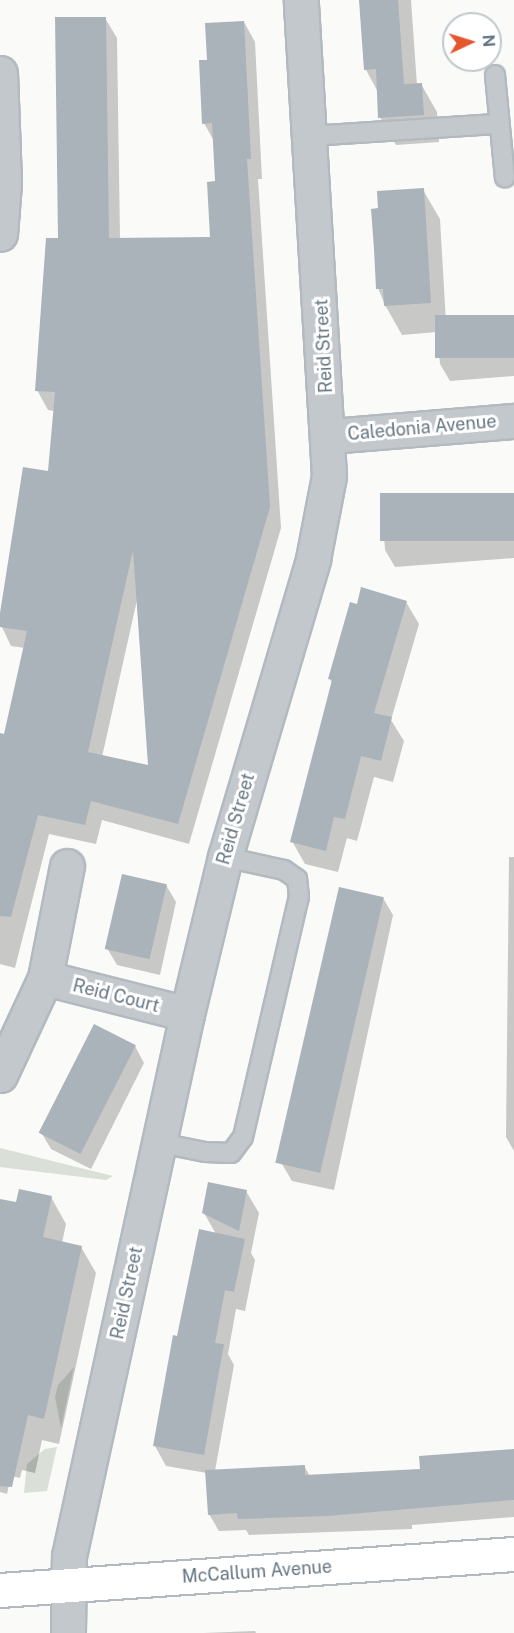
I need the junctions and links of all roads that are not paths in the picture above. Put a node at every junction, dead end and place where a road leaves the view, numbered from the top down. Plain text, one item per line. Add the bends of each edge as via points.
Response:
1 (301, 0) edge
2 (0, 73) edge
3 (495, 75) dead end
4 (500, 124) junction
5 (311, 136) junction
6 (505, 178) dead end
7 (0, 234) edge
8 (514, 421) edge
9 (330, 436) junction
10 (225, 857) junction
11 (67, 866) dead end
12 (45, 978) junction
13 (188, 1014) junction
14 (0, 1075) edge
15 (160, 1143) junction
16 (514, 1554) edge
17 (67, 1585) junction
18 (0, 1590) edge
19 (68, 1633) edge

1 - 5 street, Reid Street
2 - 7 street via 4,183
3 - 4 lane
4 - 5 lane
4 - 6 lane
5 - 9 street, Reid Street
8 - 9 street, Caledonia Avenue
9 - 10 street, Reid Street via 329,476 313,560
10 - 13 street, Reid Street
10 - 15 lane via 284,870 297,879 296,908 243,1137 231,1153
11 - 12 street
12 - 13 street, Reid Court
12 - 14 street
13 - 15 street, Reid Street
15 - 17 street, Reid Street via 69,1556
16 - 17 street, McCallum Avenue
17 - 18 street, McCallum Avenue
17 - 19 street, Reid Street

